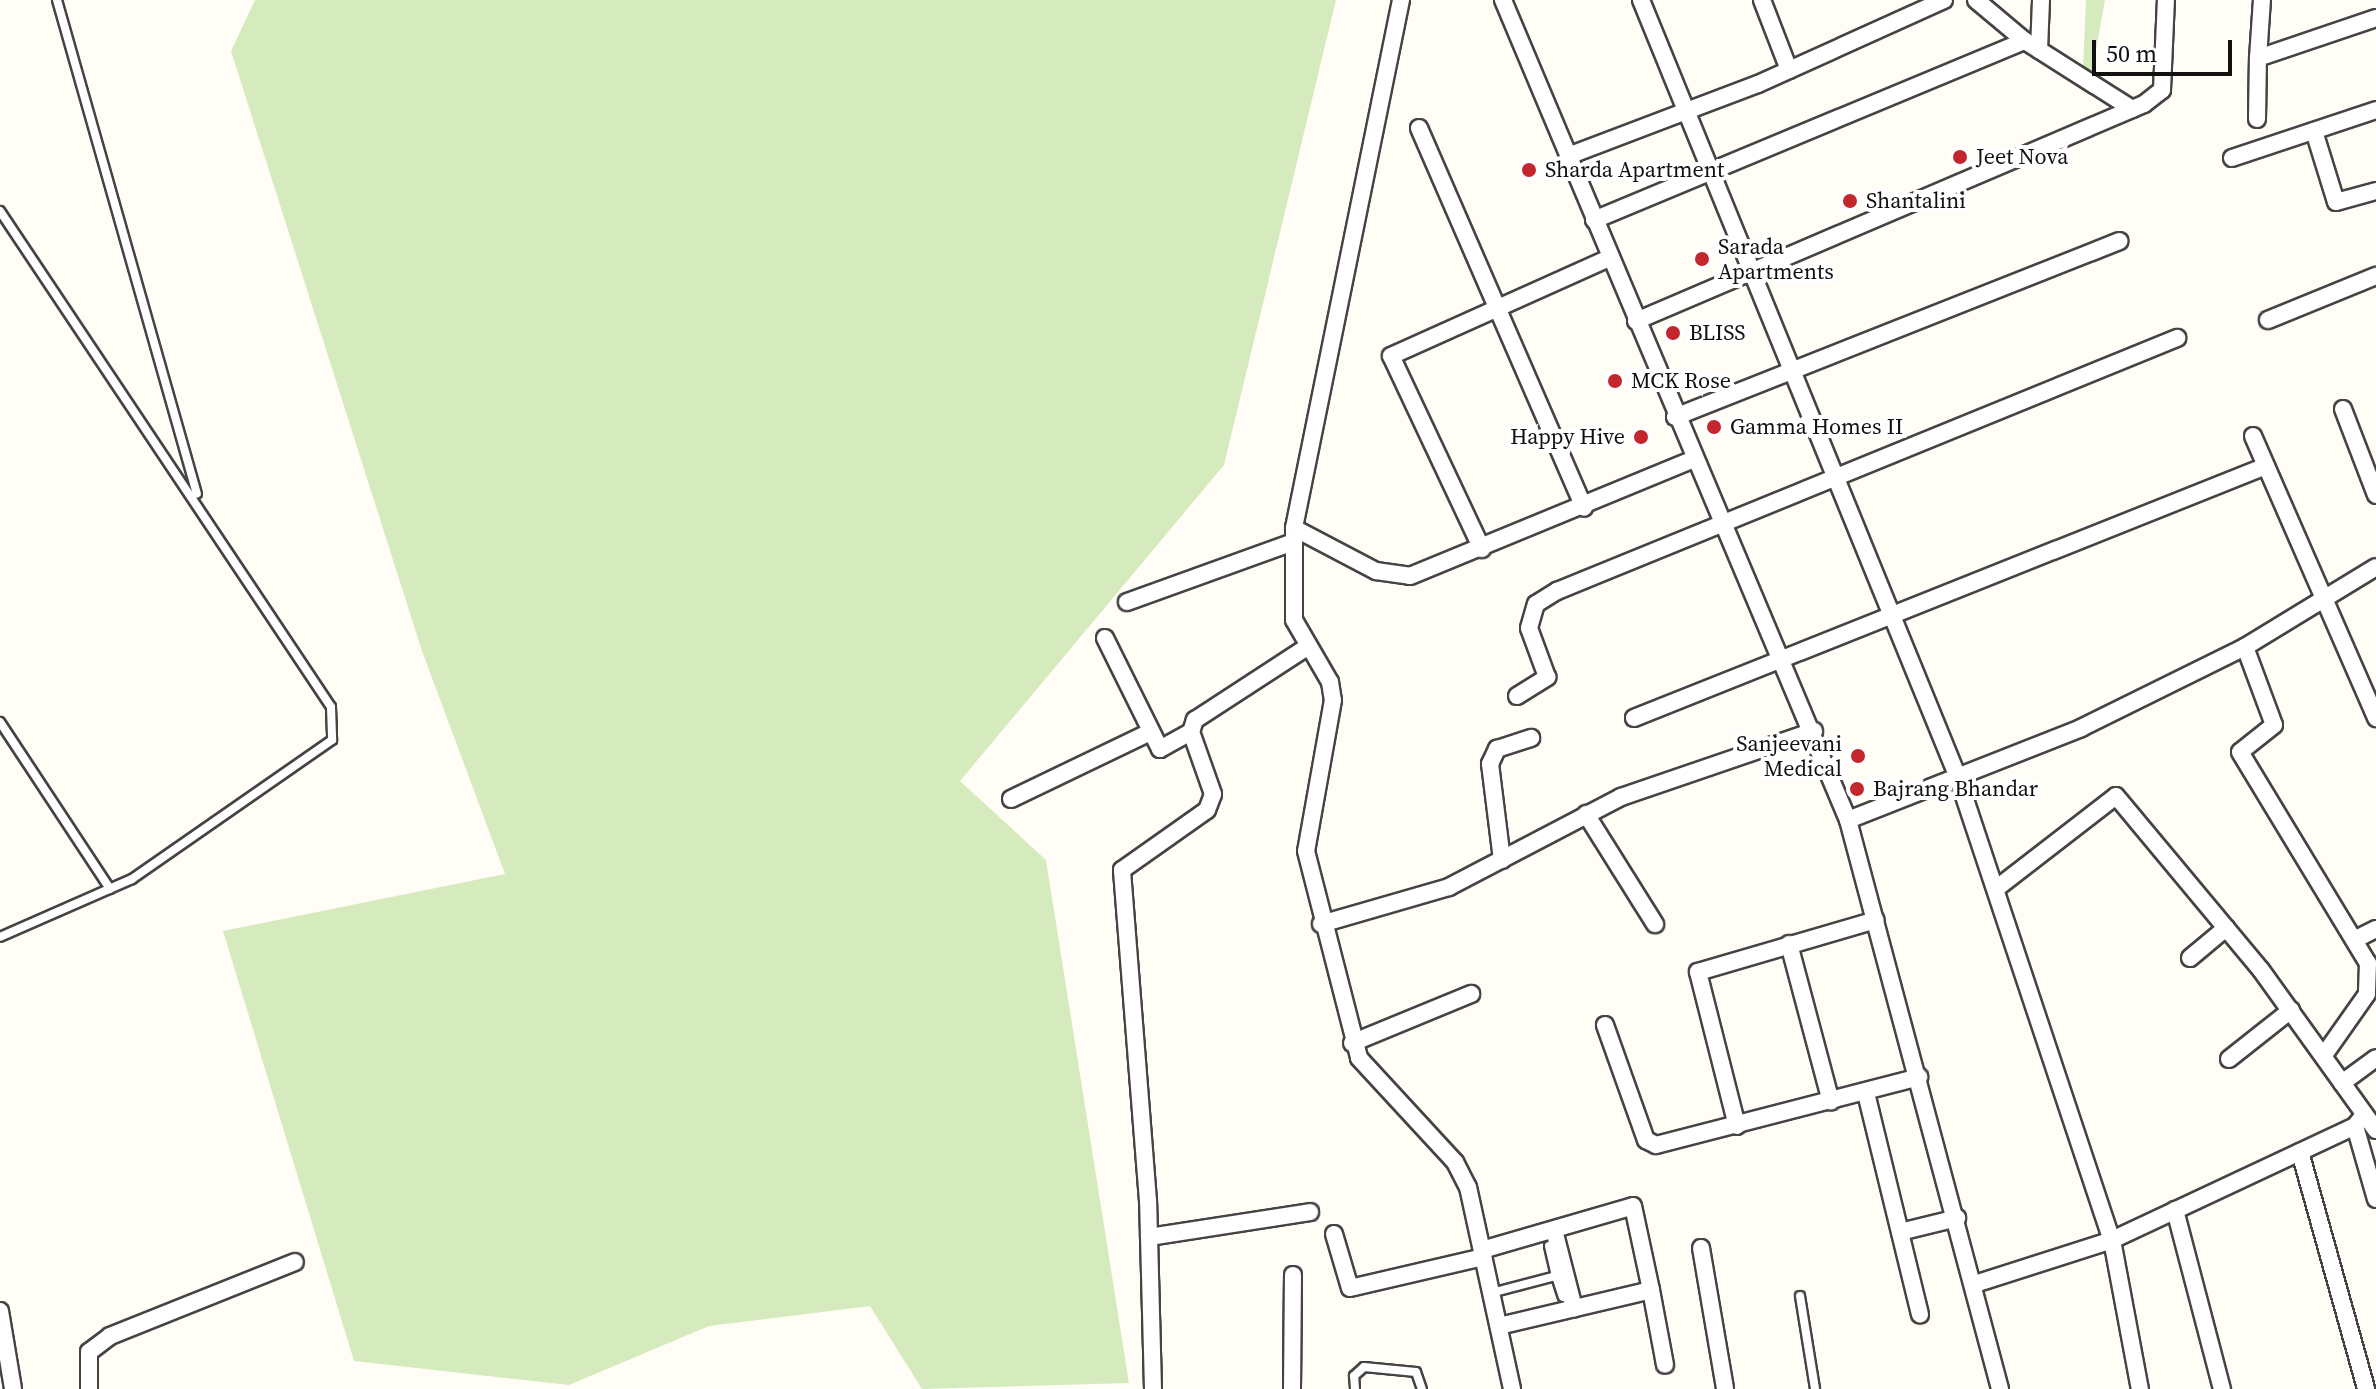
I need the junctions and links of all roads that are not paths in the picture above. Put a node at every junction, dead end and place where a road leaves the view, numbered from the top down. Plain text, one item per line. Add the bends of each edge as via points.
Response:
1 (57, 0) edge
2 (1401, 0) edge
3 (1503, 0) edge
4 (1641, 0) edge
5 (1762, 0) edge
6 (1944, 0) edge
7 (1976, 0) edge
8 (2041, 0) edge
9 (2166, 0) edge
10 (2262, 0) edge
11 (2376, 18) edge
12 (2032, 46) junction
13 (2258, 58) junction
14 (1789, 70) junction
15 (2132, 109) junction
16 (2376, 110) edge
17 (1687, 113) junction
18 (2257, 119) dead end
19 (1419, 128) dead end
20 (2314, 131) junction
21 (1568, 156) junction
22 (2232, 158) dead end
23 (1715, 176) junction
24 (2376, 191) edge
25 (0, 211) edge
26 (1594, 220) junction
27 (2119, 241) dead end
28 (1611, 257) junction
29 (1750, 268) junction
30 (2376, 276) edge
31 (1498, 307) junction
32 (2268, 320) dead end
33 (1636, 321) junction
34 (2177, 338) dead end
35 (1791, 366) junction
36 (2343, 409) dead end
37 (1675, 417) junction
38 (2253, 436) dead end
39 (1692, 460) junction
40 (2266, 466) junction
41 (1836, 475) junction
42 (2376, 495) edge
43 (200, 502) junction
44 (1584, 508) junction
45 (1722, 521) junction
46 (1294, 535) junction
47 (1482, 549) junction
48 (2376, 567) edge
49 (2328, 601) junction
50 (1127, 602) dead end
51 (1895, 610) junction
52 (1105, 638) dead end
53 (1307, 647) junction
54 (2245, 647) junction
55 (1779, 659) junction
56 (1517, 696) dead end
57 (1634, 718) dead end
58 (2376, 718) edge
59 (0, 722) edge
60 (1814, 731) junction
61 (1150, 732) junction
62 (1191, 732) junction
63 (1531, 738) dead end
64 (1957, 775) junction
65 (1011, 799) dead end
66 (1586, 814) junction
67 (1848, 820) junction
68 (1502, 860) junction
69 (1997, 888) junction
70 (110, 889) junction
71 (1876, 920) junction
72 (1321, 924) junction
73 (1655, 924) dead end
74 (2226, 928) junction
75 (2376, 929) edge
76 (0, 937) edge
77 (2356, 939) junction
78 (1789, 944) junction
79 (2190, 958) dead end
80 (1471, 994) dead end
81 (2291, 1010) junction
82 (1605, 1025) dead end
83 (1352, 1043) junction
84 (2324, 1055) junction
85 (2376, 1058) edge
86 (2229, 1059) dead end
87 (1919, 1077) junction
88 (2342, 1083) junction
89 (1866, 1093) junction
90 (1831, 1102) junction
91 (2360, 1121) junction
92 (1737, 1126) junction
93 (2376, 1130) edge
94 (2300, 1152) junction
95 (2376, 1199) edge
96 (2175, 1210) junction
97 (1310, 1212) dead end
98 (1957, 1218) junction
99 (1900, 1232) junction
100 (1334, 1234) dead end
101 (1149, 1237) junction
102 (1552, 1238) junction
103 (2112, 1240) junction
104 (1701, 1248) dead end
105 (1483, 1253) junction
106 (295, 1262) dead end
107 (1293, 1275) dead end
108 (1556, 1276) junction
109 (1975, 1284) junction
110 (1651, 1290) junction
111 (1491, 1293) junction
112 (1800, 1296) dead end
113 (1568, 1303) junction
114 (0, 1311) edge
115 (1920, 1315) dead end
116 (1499, 1326) junction
117 (1665, 1365) dead end
118 (13, 1389) edge
119 (89, 1389) edge
120 (1153, 1389) edge
121 (1292, 1389) edge
122 (1355, 1389) edge
123 (1422, 1389) edge
124 (1512, 1389) edge
125 (1725, 1389) edge
126 (1815, 1389) edge
127 (2000, 1389) edge
128 (2140, 1389) edge
129 (2222, 1389) edge
130 (2366, 1389) edge

1 - 43 lane
2 - 46 street
3 - 21 street
4 - 17 street
5 - 14 street
6 - 14 street
7 - 12 street
8 - 12 street
9 - 15 street via 2162,90
10 - 13 street
11 - 13 street
12 - 15 street
12 - 23 street
13 - 18 street
14 - 17 street
15 - 29 street
16 - 20 street
17 - 21 street
17 - 23 street
19 - 31 street
20 - 22 street
20 - 24 street via 2336,202
21 - 26 street
23 - 26 street
23 - 29 street
25 - 43 lane
26 - 28 street
27 - 35 street
28 - 31 street
28 - 33 street
29 - 33 street
29 - 35 street
30 - 32 street
31 - 44 street
31 - 47 street via 1391,356
33 - 37 street
34 - 41 street
35 - 37 street
35 - 41 street
36 - 42 street
37 - 39 street
38 - 40 street
39 - 44 street
39 - 45 street
40 - 49 street
40 - 51 street
41 - 45 street
41 - 51 street
43 - 70 lane via 331,707 332,740
44 - 47 street
45 - 55 street
45 - 56 street via 1536,604 1529,628 1547,677
46 - 47 street via 1391,575 1410,576
46 - 50 street
46 - 53 street via 1294,620
48 - 49 street
49 - 54 street
49 - 58 street
51 - 55 street
51 - 64 street
52 - 61 street
53 - 62 street via 1195,720
53 - 72 street via 1333,700 1306,851
54 - 64 street via 2081,728
54 - 77 street via 2274,725 2240,752
55 - 57 street
55 - 60 street
59 - 70 lane
60 - 66 street
60 - 67 street
61 - 62 street via 1160,749
61 - 65 street
62 - 101 street via 1213,794 1207,810 1134,857 1121,880
63 - 68 street via 1497,749 1490,764
64 - 67 street
64 - 69 street
66 - 68 street
66 - 73 street
67 - 71 street
68 - 72 street via 1449,887
69 - 74 street via 2116,796
69 - 103 street
70 - 76 lane
71 - 78 street
71 - 87 street
72 - 83 street
74 - 79 street
74 - 81 street
75 - 77 street
77 - 84 street via 2368,963 2367,994
78 - 90 street
78 - 92 street via 1698,972
80 - 83 street
81 - 84 street
81 - 86 street
82 - 92 street via 1650,1144
83 - 105 street via 1375,1080 1455,1162
84 - 88 street
85 - 88 street
87 - 89 street
87 - 98 street
88 - 91 street
89 - 90 street
89 - 99 street
90 - 92 street
91 - 93 street
91 - 94 street
91 - 95 street
94 - 96 street
94 - 130 street
96 - 103 street
96 - 129 street
97 - 101 street
98 - 99 street
98 - 109 street
99 - 115 street
100 - 105 street via 1350,1288
101 - 120 street
102 - 105 street
102 - 108 lane
102 - 110 street via 1633,1206
102 - 113 street
103 - 109 street
103 - 128 street
104 - 125 street
105 - 111 street
106 - 119 street via 110,1336 89,1352
107 - 121 street
108 - 111 lane
108 - 113 lane
109 - 127 street
110 - 113 street
110 - 117 street
111 - 116 street
112 - 126 lane
113 - 116 street
114 - 118 street
116 - 124 street
122 - 123 lane via 1354,1376 1364,1367 1416,1372

